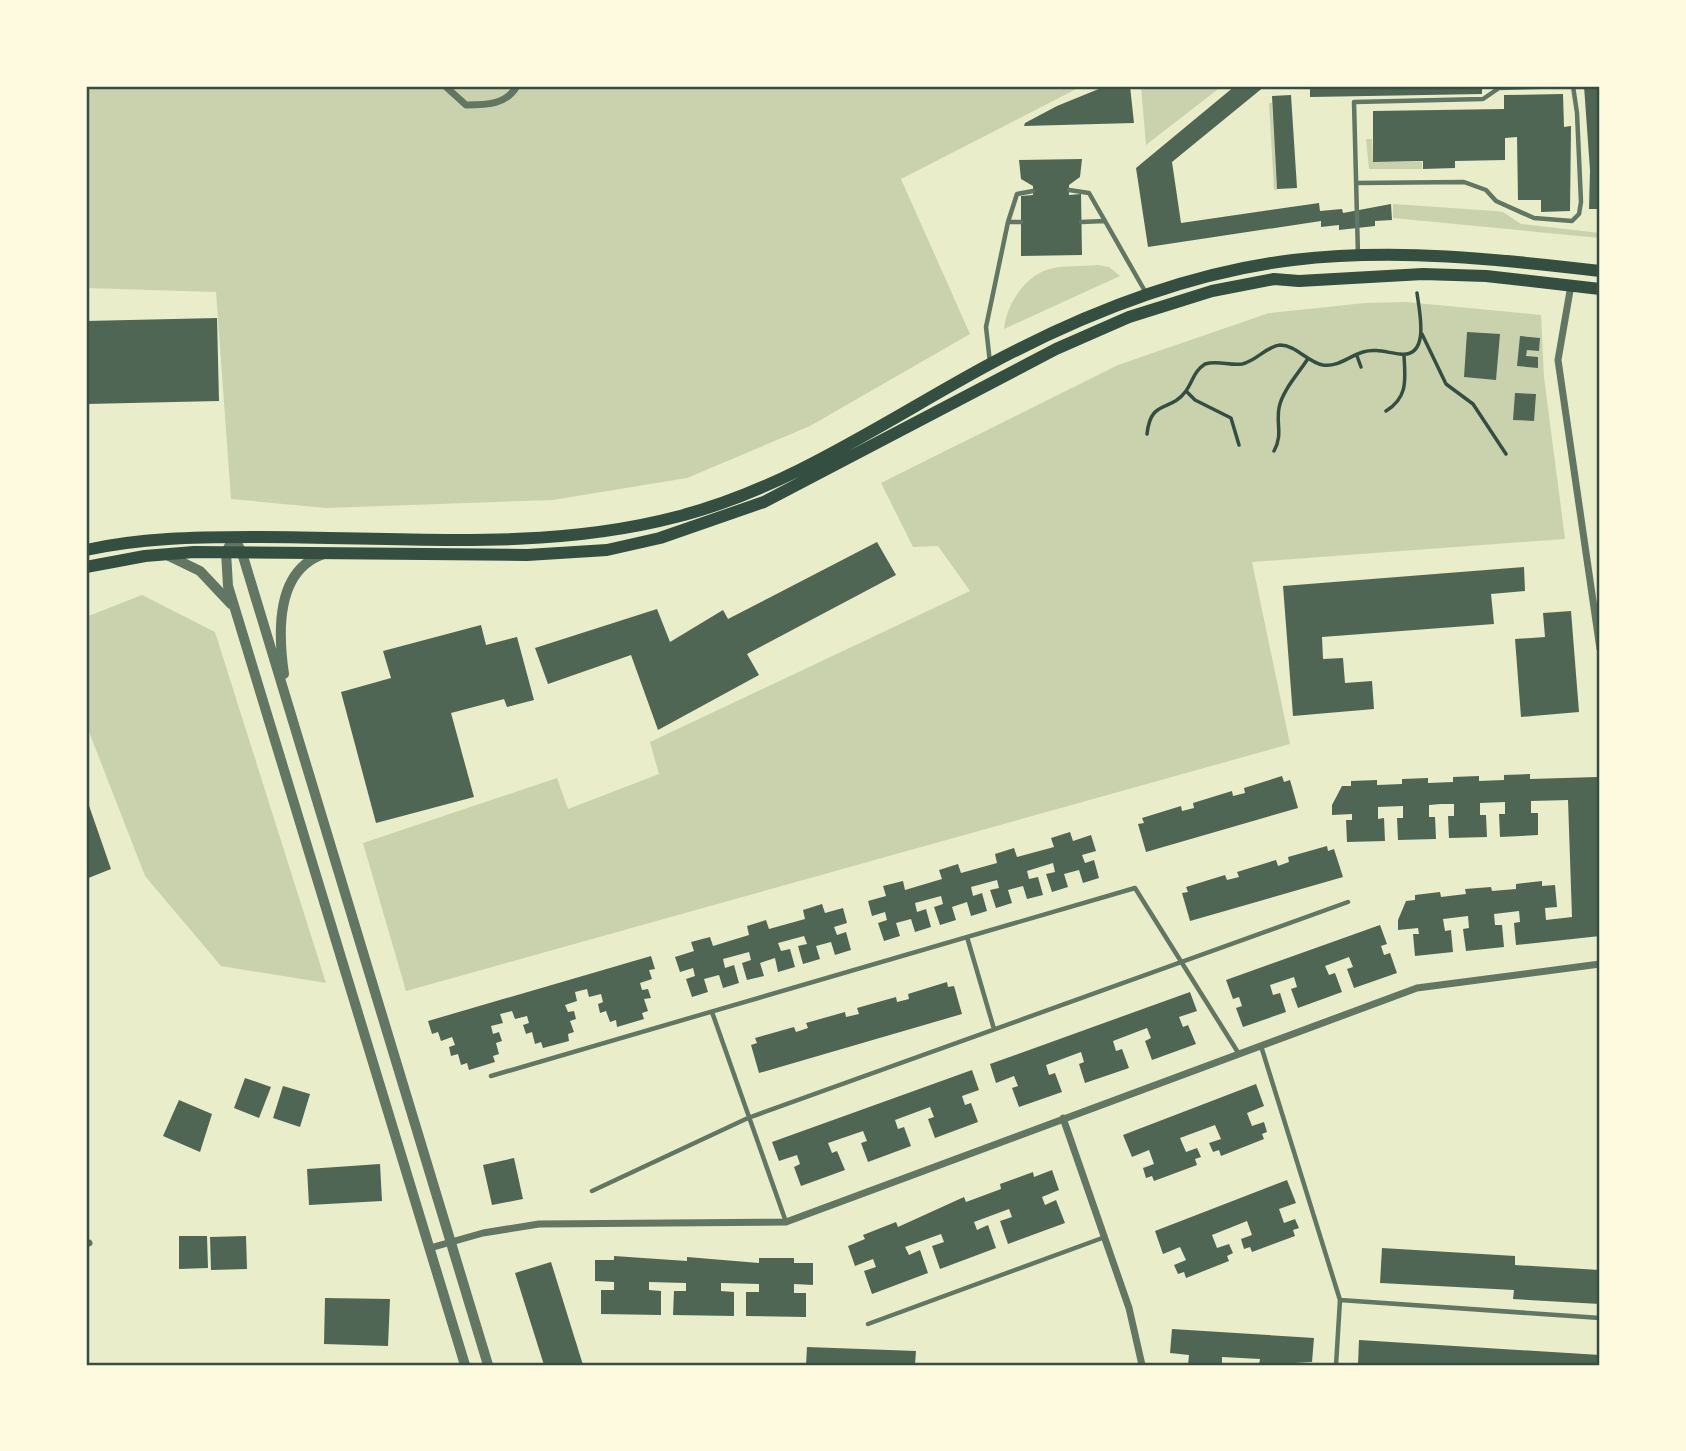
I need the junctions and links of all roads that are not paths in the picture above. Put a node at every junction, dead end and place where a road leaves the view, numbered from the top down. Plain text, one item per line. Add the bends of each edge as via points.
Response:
1 (445, 86) edge
2 (517, 86) edge
3 (1356, 183) junction
4 (1069, 190) dead end
5 (1033, 191) dead end
6 (1105, 221) junction
7 (1008, 222) junction
8 (1021, 222) dead end
9 (1082, 222) dead end
10 (1358, 256) junction
11 (1600, 271) edge
12 (1571, 285) junction
13 (1600, 289) edge
14 (1147, 294) junction
15 (990, 364) junction
16 (234, 537) junction
17 (86, 550) edge
18 (226, 552) junction
19 (242, 553) junction
20 (163, 554) junction
21 (326, 554) junction
22 (86, 567) edge
23 (236, 612) junction
24 (1600, 649) edge
25 (294, 725) junction
26 (1348, 902) dead end
27 (967, 937) junction
28 (1181, 962) junction
29 (1600, 964) edge
30 (712, 1012) junction
31 (994, 1030) junction
32 (1261, 1045) junction
33 (1239, 1054) junction
34 (491, 1076) dead end
35 (748, 1118) junction
36 (1063, 1118) junction
37 (592, 1191) dead end
38 (786, 1222) junction
39 (1105, 1237) junction
40 (451, 1242) junction
41 (430, 1248) junction
42 (1340, 1300) junction
43 (1600, 1318) edge
44 (868, 1324) dead end
45 (465, 1365) edge
46 (488, 1365) edge
47 (1142, 1365) edge
48 (1336, 1365) edge

1 - 2 street via 466,105 492,105
3 - 3 lane via 1354,102 1483,99 1499,88 1573,86 1581,202 1572,221 1534,218 1464,182
3 - 10 lane
4 - 6 lane via 1089,193
5 - 7 lane via 1017,194
6 - 9 lane
6 - 14 lane
7 - 8 lane
7 - 15 lane via 986,327
10 - 11 main road via 1488,258
10 - 14 main road via 1257,266
12 - 13 main road
12 - 21 main road via 1423,274 1274,279 1235,286 1104,327 787,491 660,538 607,550 555,554
12 - 24 street via 1558,360
14 - 15 main road
15 - 16 main road via 784,476 676,517 604,532 532,538
16 - 17 main road via 161,539
16 - 18 street
16 - 19 street
18 - 19 main road
18 - 20 main road
18 - 23 street via 226,579
19 - 21 main road
19 - 25 street
20 - 22 main road
20 - 23 street via 200,571
21 - 25 street via 300,571 281,609 281,646
23 - 41 street
25 - 40 street
26 - 28 lane
27 - 28 lane via 1135,888
27 - 30 lane
27 - 31 lane
28 - 31 lane
28 - 33 lane
29 - 32 street via 1417,988
30 - 34 lane
30 - 35 lane
31 - 35 lane
32 - 33 street
32 - 42 lane
33 - 36 street
35 - 37 lane
35 - 38 lane
36 - 38 street
36 - 39 street
38 - 40 street via 565,1223 509,1228
39 - 44 lane
39 - 47 street
40 - 41 street
40 - 46 street
41 - 45 street
42 - 43 lane
42 - 48 lane

